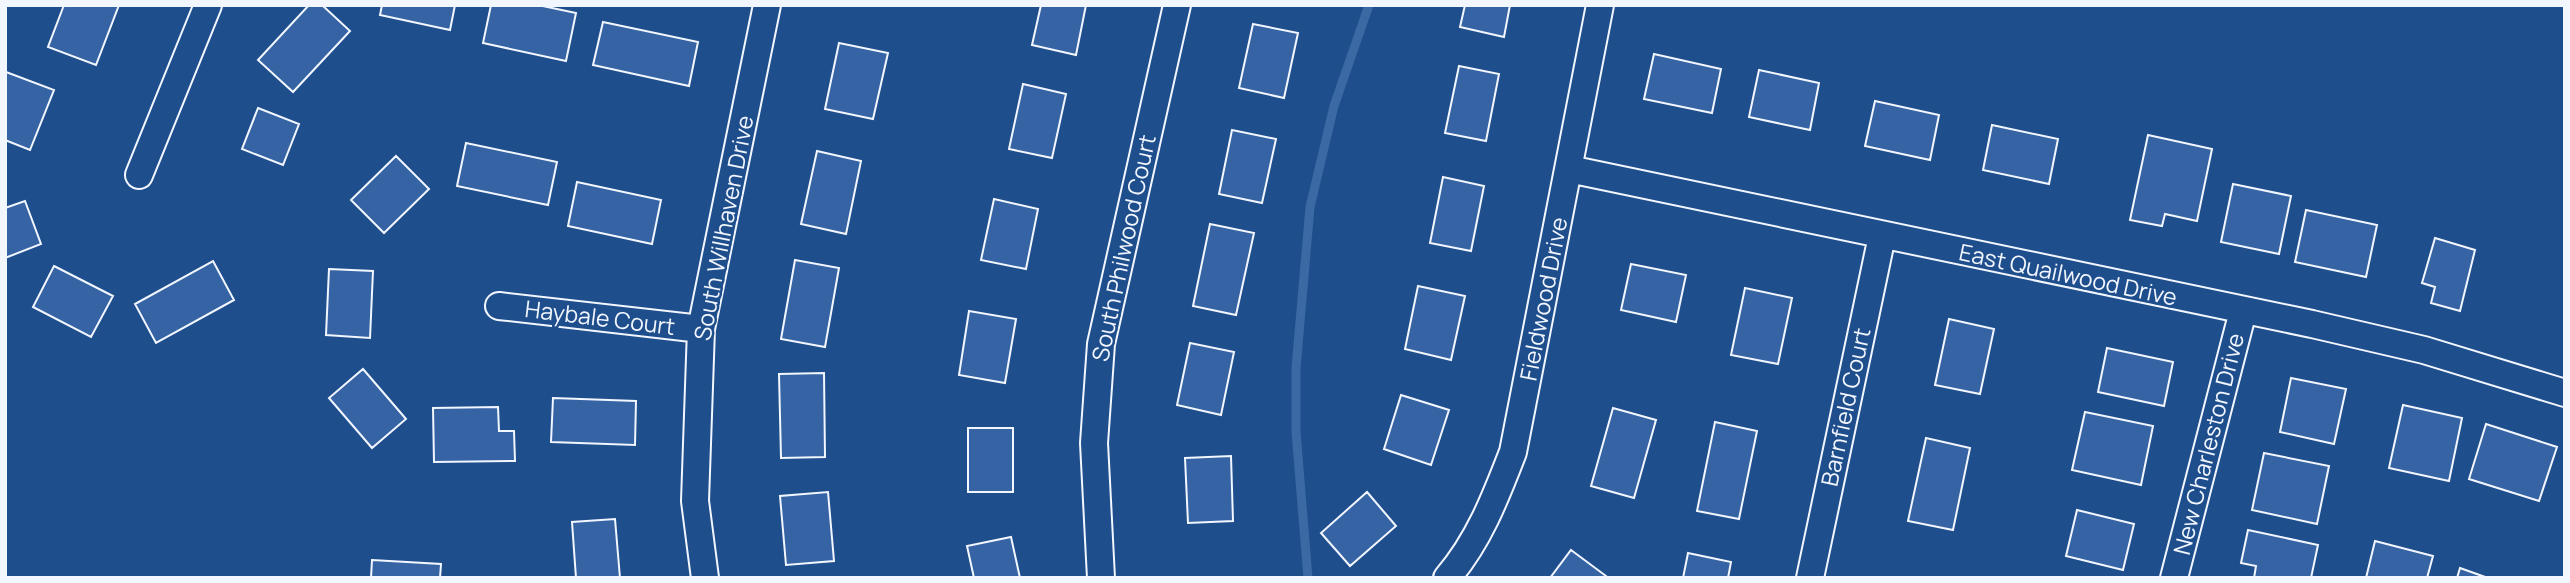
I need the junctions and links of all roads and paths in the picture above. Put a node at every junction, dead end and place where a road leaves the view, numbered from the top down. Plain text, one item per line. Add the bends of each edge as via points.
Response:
1 (208, 5) edge
2 (768, 5) edge
3 (1177, 5) edge
4 (1600, 5) edge
5 (1569, 169) junction
6 (139, 175) dead end
7 (1882, 236) junction
8 (499, 306) dead end
9 (2243, 311) junction
10 (701, 329) junction
11 (2565, 393) edge
12 (705, 578) edge
13 (1101, 578) edge
14 (1447, 578) edge
15 (1810, 578) edge
16 (2174, 578) edge

1 - 6 street
2 - 10 street, South Willhaven Drive
3 - 13 street, South Philwood Court via 1101,344 1094,443
4 - 5 street, Fieldwood Drive
5 - 7 street, East Quailwood Drive
5 - 14 street, Fieldwood Drive via 1514,452 1490,511
7 - 9 street, East Quailwood Drive
7 - 15 street, Barnfield Court
8 - 10 street, Haybale Court
9 - 11 street, East Quailwood Drive via 2424,350
9 - 16 street, New Charleston Drive
10 - 12 street, South Willhaven Drive via 695,501

